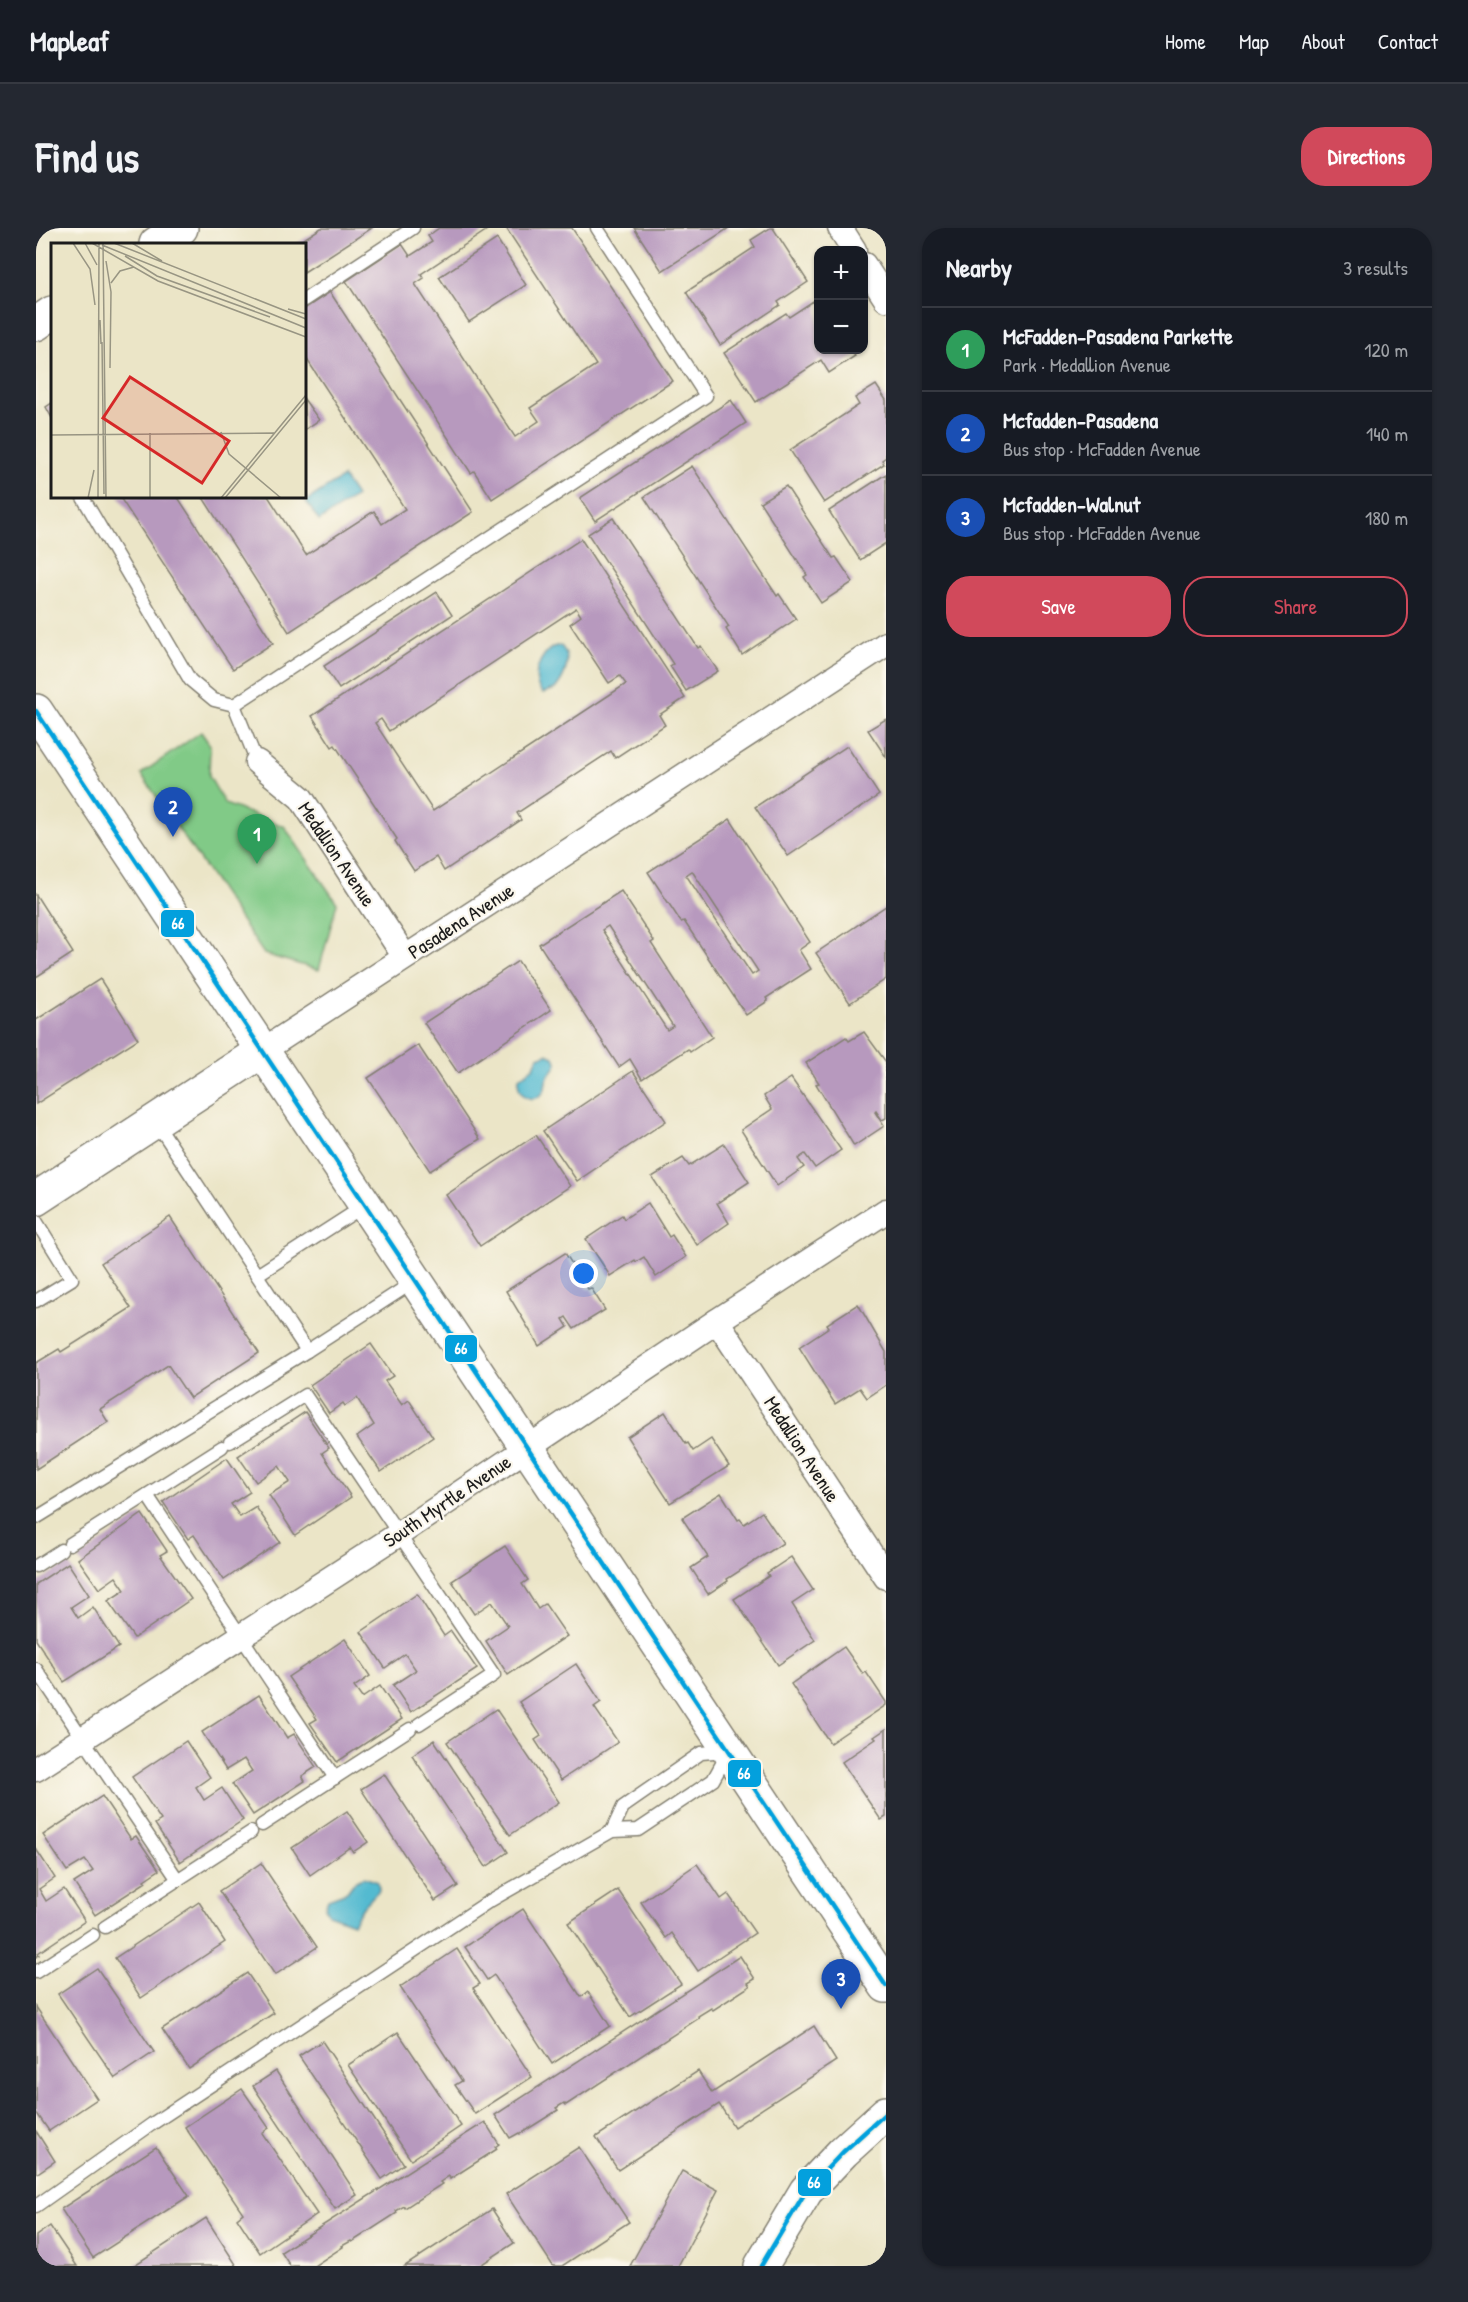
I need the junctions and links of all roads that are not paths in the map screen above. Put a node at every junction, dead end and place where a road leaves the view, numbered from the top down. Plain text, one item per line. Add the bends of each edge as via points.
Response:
1 (180, 228) edge
2 (413, 228) edge
3 (597, 228) edge
4 (840, 228) edge
5 (158, 243) edge
6 (851, 246) edge
7 (868, 271) edge
8 (306, 299) edge
9 (886, 299) edge
10 (51, 314) edge
11 (36, 324) edge
12 (83, 498) edge
13 (886, 644) edge
14 (234, 705) junction
15 (36, 711) edge
16 (257, 762) joint
17 (405, 957) junction
18 (262, 1051) junction
19 (156, 1121) junction
20 (36, 1199) edge
21 (365, 1205) junction
22 (886, 1211) edge
23 (36, 1221) edge
24 (257, 1275) junction
25 (416, 1281) junction
26 (36, 1301) edge
27 (717, 1321) junction
28 (307, 1351) junction
29 (527, 1448) junction
30 (147, 1495) junction
31 (36, 1518) edge
32 (399, 1534) junction
33 (36, 1566) edge
34 (886, 1577) edge
35 (241, 1636) junction
36 (36, 1669) edge
37 (83, 1739) junction
38 (729, 1751) junction
39 (36, 1769) edge
40 (335, 1778) junction
41 (612, 1830) junction
42 (178, 1880) junction
43 (105, 1927) dead end
44 (93, 1935) dead end
45 (36, 1972) edge
46 (886, 1986) edge
47 (886, 2114) edge
48 (36, 2206) edge
49 (761, 2266) edge

1 - 5 main road
2 - 8 lane
3 - 14 lane via 706,396
4 - 6 street
7 - 9 street
10 - 11 main road
12 - 14 lane via 190,680 214,700
13 - 17 street, Pasadena Avenue
14 - 16 lane
15 - 18 main road
16 - 17 street, Medallion Avenue via 301,798
17 - 18 street, Pasadena Avenue
18 - 19 main road, Pasadena Avenue
18 - 21 main road
19 - 20 main road, Pasadena Avenue
19 - 24 lane
21 - 24 lane
21 - 25 main road
22 - 27 street, South Myrtle Avenue
23 - 26 lane via 72,1279
24 - 28 lane
25 - 28 lane
25 - 29 main road
27 - 29 street, South Myrtle Avenue
27 - 34 street, Medallion Avenue
28 - 31 lane
29 - 32 street, South Myrtle Avenue
29 - 38 main road
30 - 32 lane via 305,1395
30 - 33 lane
30 - 35 lane
32 - 35 street, South Myrtle Avenue
32 - 40 lane via 494,1675
35 - 37 street, South Myrtle Avenue
35 - 40 lane
36 - 37 lane
37 - 39 street, South Myrtle Avenue
37 - 42 lane
38 - 41 lane via 701,1753 622,1807
38 - 41 lane via 713,1780 638,1830
38 - 46 main road
40 - 42 lane
41 - 48 lane via 488,1902 152,2124
42 - 43 lane
44 - 45 lane
47 - 49 main road via 806,2191

